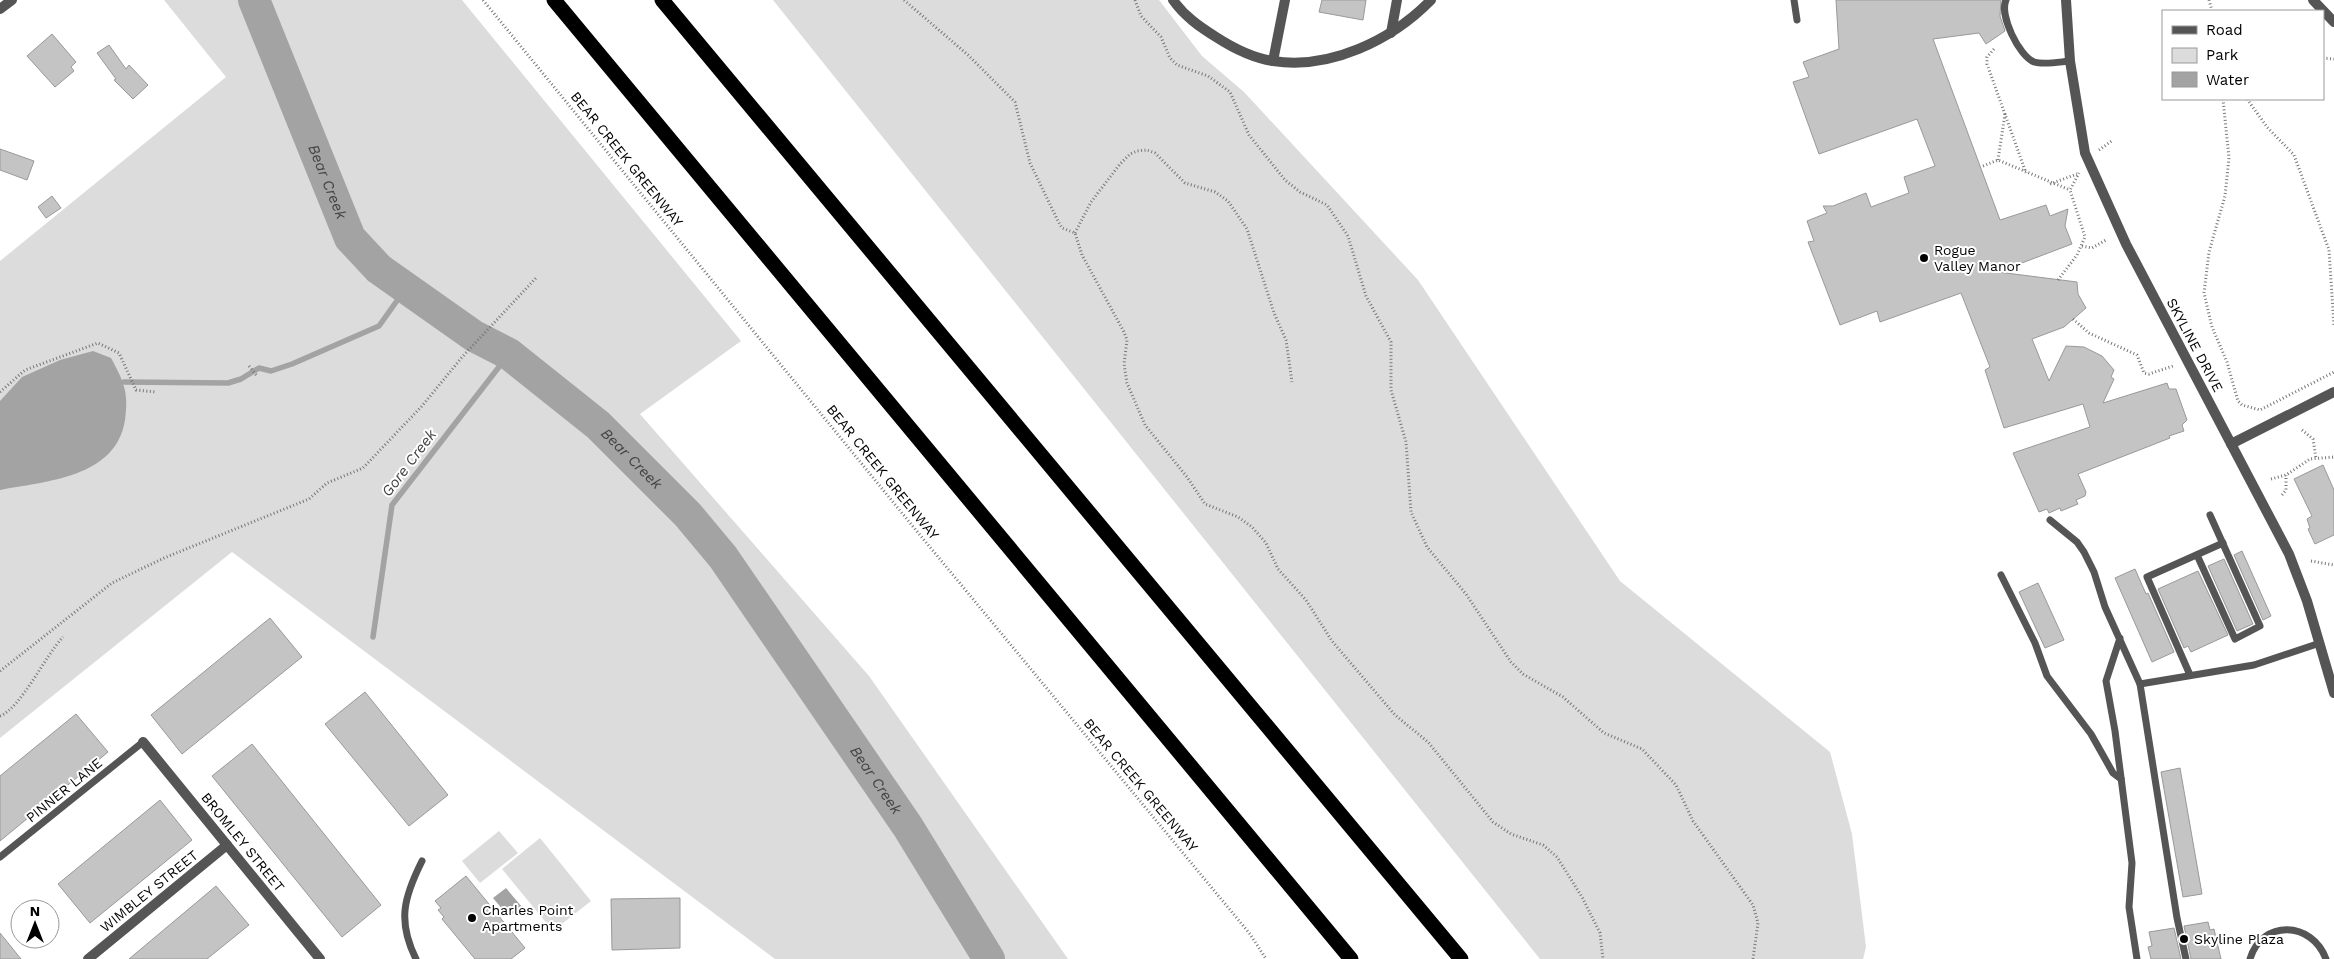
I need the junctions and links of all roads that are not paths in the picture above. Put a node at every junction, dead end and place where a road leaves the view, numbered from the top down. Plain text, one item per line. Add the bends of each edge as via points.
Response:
1 (12, 0) edge
2 (554, 0) edge
3 (662, 0) edge
4 (1173, 0) edge
5 (1285, 0) edge
6 (1397, 0) edge
7 (1431, 0) edge
8 (1794, 0) edge
9 (2006, 0) edge
10 (2066, 0) edge
11 (2313, 0) edge
12 (0, 10) edge
13 (2333, 18) edge
14 (1797, 20) dead end
15 (1391, 33) junction
16 (1273, 61) junction
17 (2070, 61) junction
18 (2334, 392) edge
19 (2231, 444) junction
20 (2210, 515) dead end
21 (2050, 520) dead end
22 (2223, 543) junction
23 (2196, 555) junction
24 (2001, 575) dead end
25 (2120, 638) junction
26 (2320, 643) junction
27 (2190, 675) junction
28 (2140, 684) junction
29 (2334, 693) edge
30 (144, 742) joint
31 (2121, 779) junction
32 (227, 845) junction
33 (0, 857) edge
34 (422, 861) dead end
35 (88, 959) edge
36 (320, 959) edge
37 (416, 959) edge
38 (1352, 959) edge
39 (1460, 959) edge
40 (2137, 959) edge
41 (2186, 959) edge
42 (2250, 959) edge
43 (2326, 959) edge

1 - 12 street
2 - 38 highway
3 - 39 highway
4 - 16 street via 1187,16 1221,40
5 - 16 street
6 - 15 street
7 - 15 street
8 - 14 lane
9 - 17 lane via 2006,21 2023,56 2035,62
10 - 17 street, SKYLINE DRIVE
11 - 13 street
15 - 16 street via 1343,54 1300,62
17 - 19 street, SKYLINE DRIVE via 2085,153 2126,244
18 - 19 street
19 - 26 street, SKYLINE DRIVE via 2289,554
20 - 22 lane
21 - 25 lane via 2084,552
22 - 23 lane
22 - 23 lane via 2260,626 2244,636 2235,639
23 - 27 lane via 2147,577
24 - 31 lane via 2035,643 2047,676 2092,734 2113,772
25 - 28 lane
25 - 31 lane via 2106,681
26 - 27 lane via 2254,665
26 - 29 street, SKYLINE DRIVE
27 - 28 lane
28 - 41 lane
30 - 32 street, BROMLEY STREET
30 - 33 lane, PINNER LANE
31 - 40 lane via 2132,863 2129,907
32 - 35 street, WIMBLEY STREET
32 - 36 street, BROMLEY STREET
34 - 37 lane via 408,888 405,905 405,926
42 - 43 lane via 2256,945 2266,936 2278,930 2291,929 2314,939

